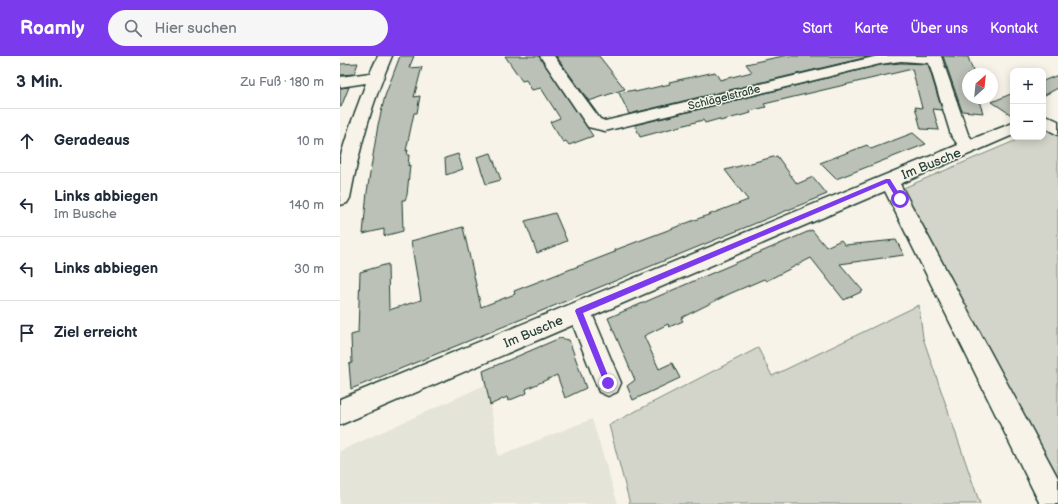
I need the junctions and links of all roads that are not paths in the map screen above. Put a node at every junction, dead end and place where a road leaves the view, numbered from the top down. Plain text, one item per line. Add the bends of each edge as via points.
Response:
1 (385, 56) edge
2 (547, 56) edge
3 (935, 58) edge
4 (374, 78) junction
5 (340, 82) edge
6 (1058, 109) edge
7 (1046, 115) edge
8 (1046, 121) edge
9 (1058, 129) edge
10 (1010, 130) edge
11 (968, 148) junction
12 (888, 180) junction
13 (341, 189) edge
14 (579, 311) junction
15 (608, 383) dead end
16 (340, 412) edge
17 (1056, 504) edge

1 - 4 street
2 - 3 street, Schlägelstraße via 594,123 605,126 880,60 901,57
3 - 11 street via 960,135
4 - 5 street
4 - 13 street via 355,134
6 - 7 street
8 - 9 street
10 - 11 street, Im Busche
11 - 12 street, Im Busche
12 - 14 street, Im Busche
12 - 17 street
14 - 15 street
14 - 16 street, Im Busche

